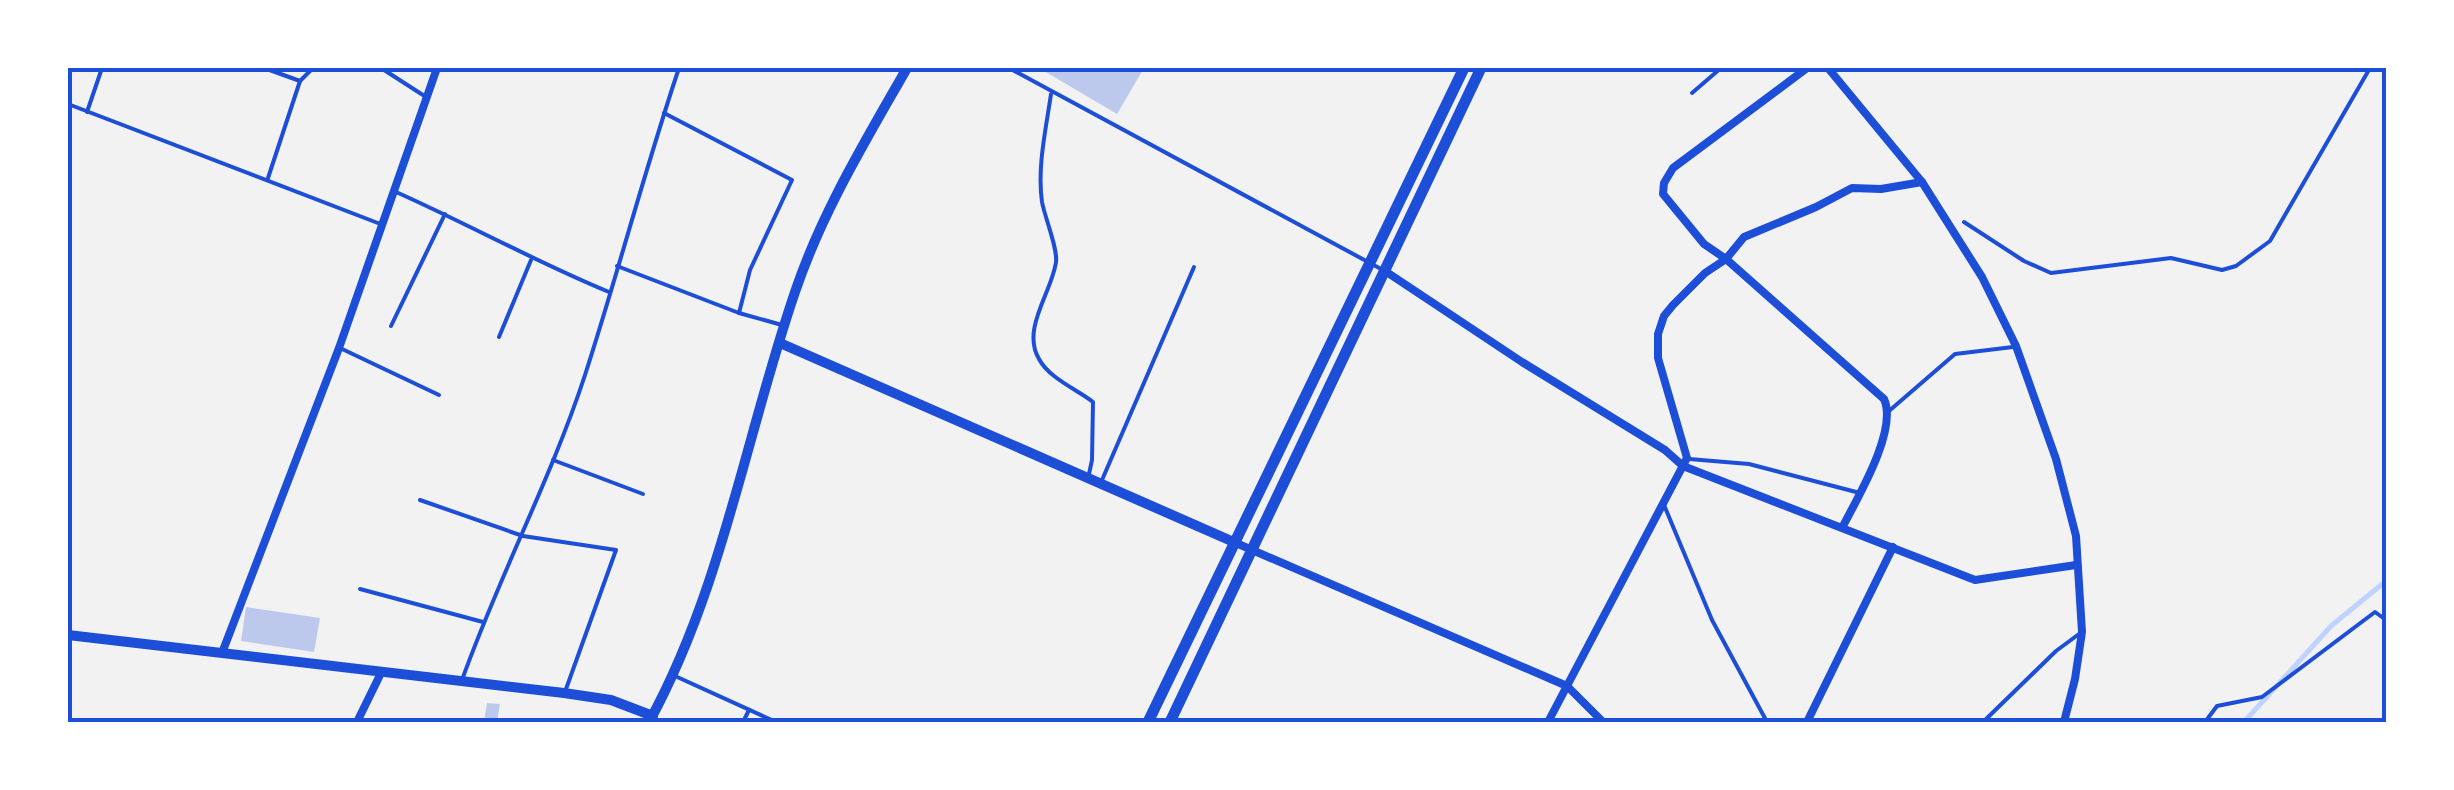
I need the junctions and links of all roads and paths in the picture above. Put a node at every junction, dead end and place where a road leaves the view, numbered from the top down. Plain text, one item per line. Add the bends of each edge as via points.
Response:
1 (102, 68) edge
2 (264, 68) edge
3 (312, 68) edge
4 (381, 68) edge
5 (436, 68) edge
6 (679, 68) edge
7 (907, 68) edge
8 (1009, 68) edge
9 (1464, 68) edge
10 (1481, 68) edge
11 (1721, 68) edge
12 (1806, 68) edge
13 (1828, 68) edge
14 (2370, 68) edge
15 (300, 81) junction
16 (1051, 93) junction
17 (1692, 93) dead end
18 (426, 97) junction
19 (68, 104) edge
20 (88, 112) junction
21 (664, 113) junction
22 (268, 179) junction
23 (1922, 182) junction
24 (393, 191) junction
25 (444, 214) junction
26 (1944, 218) junction
27 (383, 226) junction
28 (1726, 259) junction
29 (531, 260) junction
30 (1369, 263) junction
31 (618, 266) junction
32 (1194, 267) dead end
33 (1386, 272) junction
34 (608, 292) junction
35 (739, 313) junction
36 (391, 326) dead end
37 (784, 326) junction
38 (499, 337) dead end
39 (780, 342) junction
40 (2016, 346) junction
41 (339, 348) junction
42 (440, 395) dead end
43 (1889, 411) junction
44 (553, 460) junction
45 (1685, 462) junction
46 (1088, 479) junction
47 (1100, 484) junction
48 (1860, 493) junction
49 (644, 494) dead end
50 (420, 500) dead end
51 (1664, 506) junction
52 (1843, 526) junction
53 (523, 536) junction
54 (1236, 543) junction
55 (1893, 547) junction
56 (1253, 550) junction
57 (2076, 565) junction
58 (360, 589) dead end
59 (2386, 620) edge
60 (483, 622) junction
61 (2082, 632) junction
62 (68, 634) edge
63 (222, 653) junction
64 (381, 673) junction
65 (675, 676) junction
66 (460, 684) junction
67 (1567, 686) junction
68 (564, 694) junction
69 (749, 710) junction
70 (651, 719) edge
71 (357, 722) edge
72 (743, 722) edge
73 (776, 722) edge
74 (1148, 722) edge
75 (1170, 722) edge
76 (1548, 722) edge
77 (1603, 722) edge
78 (1767, 722) edge
79 (1807, 722) edge
80 (1983, 722) edge
81 (2064, 722) edge
82 (2205, 722) edge

1 - 20 lane
2 - 15 lane
3 - 15 lane
4 - 18 lane
5 - 18 street
6 - 21 lane
7 - 37 street via 812,245
8 - 16 lane
9 - 30 main road
10 - 33 main road
11 - 17 lane
12 - 28 street via 1673,168 1664,183 1663,194 1704,244
13 - 23 street
14 - 26 path via 2270,241 2236,266 2222,270 2171,258 2051,272 1968,224
15 - 22 lane
16 - 30 lane
16 - 46 lane via 1042,199 1057,260 1034,344 1050,373 1094,402
18 - 24 street
19 - 20 lane
20 - 22 lane
21 - 31 lane
21 - 35 lane via 792,180 750,270
22 - 27 lane
23 - 26 street
23 - 28 street via 1852,188 1744,237
24 - 25 lane
24 - 27 street
25 - 29 lane
25 - 36 lane
26 - 40 street
27 - 41 street
28 - 43 street via 1884,399
28 - 45 street via 1673,305 1658,334
29 - 34 lane
29 - 38 lane
30 - 33 lane
30 - 54 main road
31 - 34 lane
31 - 35 lane
32 - 47 lane
33 - 45 street
33 - 56 main road
34 - 44 lane
35 - 37 lane
37 - 39 street
39 - 46 street
39 - 65 street
40 - 43 lane via 1955,354
40 - 57 street via 2056,460 2076,536
41 - 42 lane
41 - 63 street
43 - 48 street
44 - 49 lane
44 - 53 lane
45 - 48 lane via 1750,464
45 - 51 street
45 - 52 street
46 - 47 street
47 - 54 street
48 - 52 street
50 - 53 lane
51 - 67 street
51 - 78 lane via 1712,620
52 - 55 street
53 - 60 lane
53 - 68 lane via 616,550
54 - 56 street
54 - 74 main road
55 - 57 street via 1976,580
55 - 79 street
56 - 67 street
56 - 75 main road
57 - 61 street
58 - 60 lane
59 - 82 lane via 2375,612 2262,697 2217,706
60 - 66 lane
61 - 80 lane
61 - 81 street
62 - 63 street
63 - 64 street
64 - 66 street
64 - 71 street
65 - 69 lane
65 - 70 street
66 - 68 street
67 - 76 street
67 - 77 street
68 - 70 street via 611,700
69 - 72 lane
69 - 73 lane

